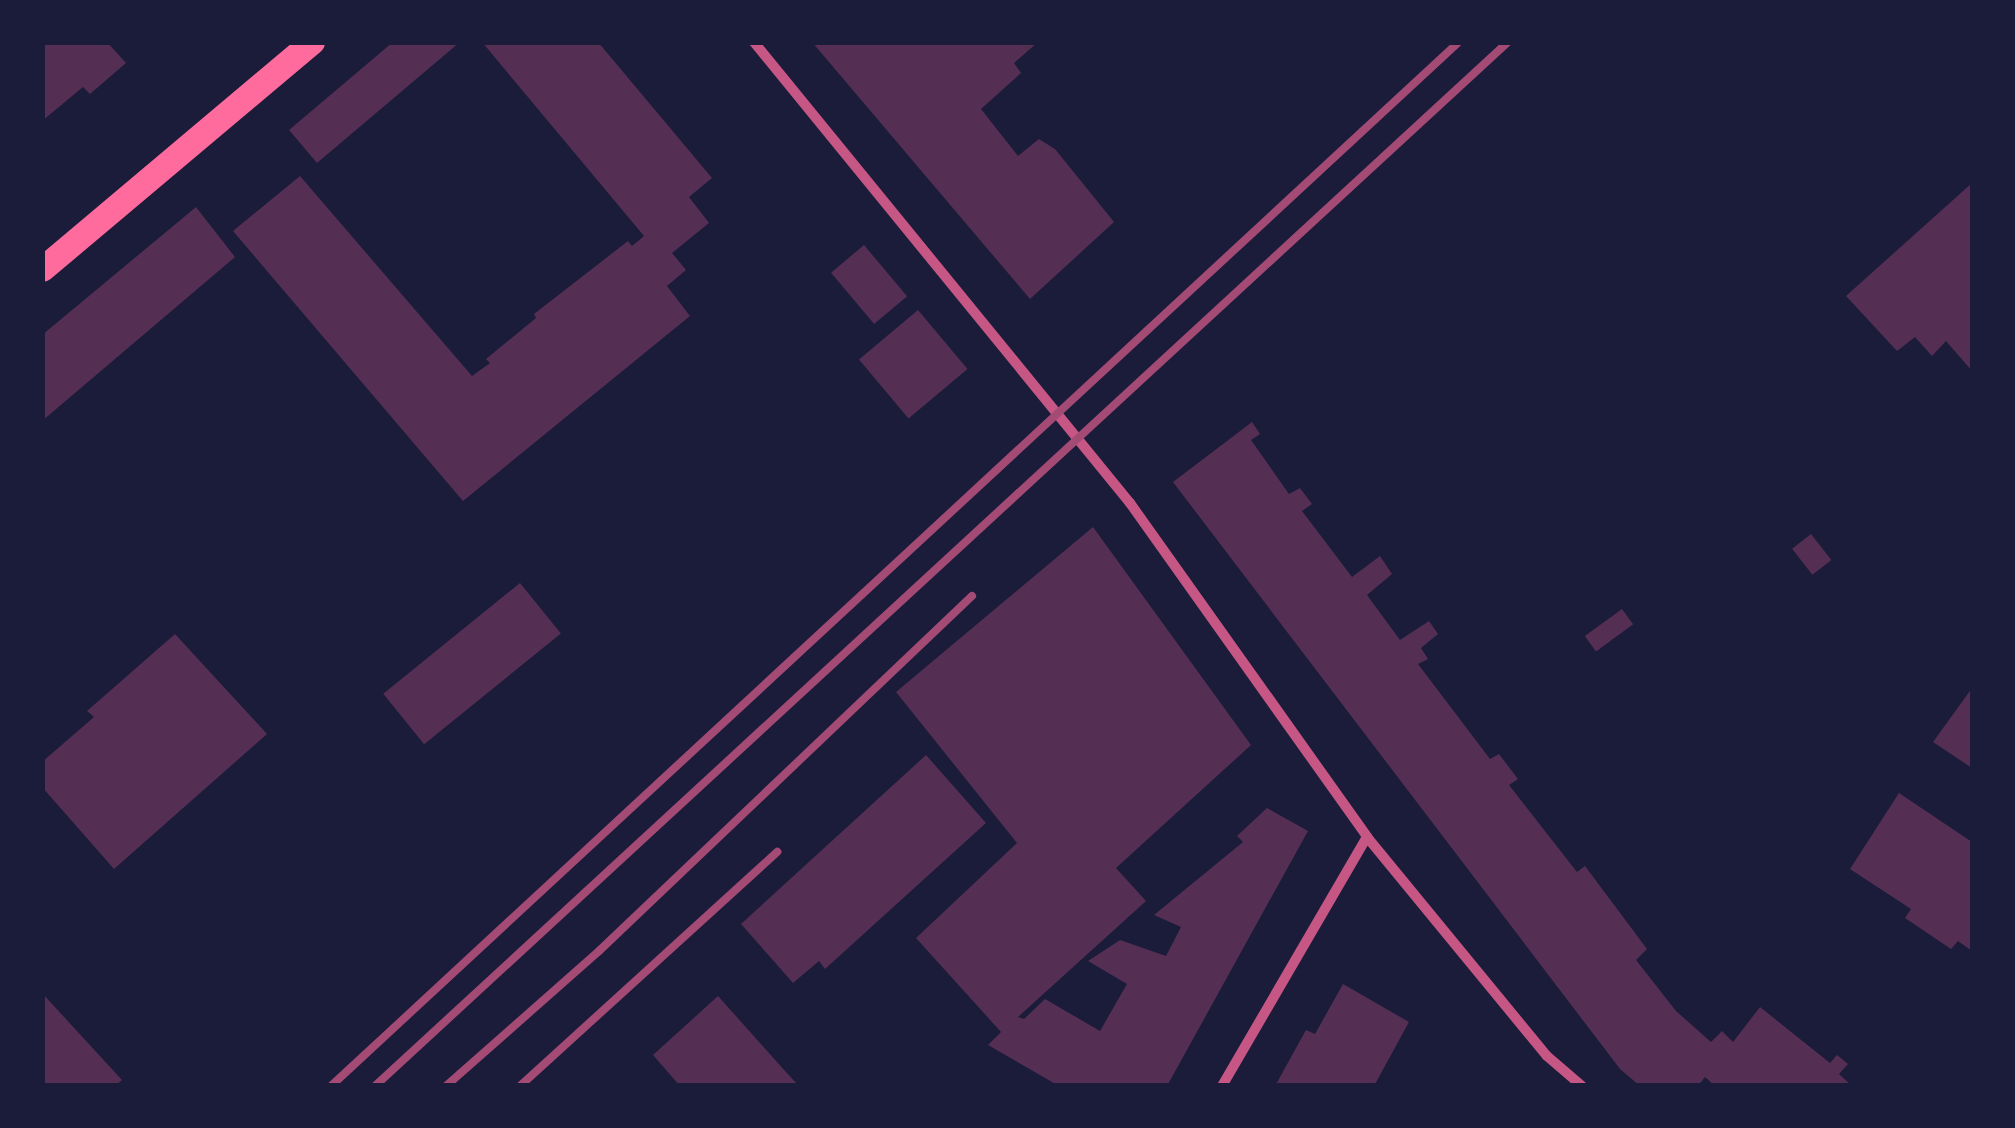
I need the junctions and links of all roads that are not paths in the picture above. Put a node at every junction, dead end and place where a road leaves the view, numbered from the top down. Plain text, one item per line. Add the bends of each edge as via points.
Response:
1 (312, 42) edge
2 (754, 42) edge
3 (42, 269) edge
4 (1367, 837) junction
5 (1222, 1086) edge
6 (1582, 1086) edge

1 - 3 main road
2 - 4 street via 1130,503
4 - 5 street
4 - 6 street via 1547,1056

